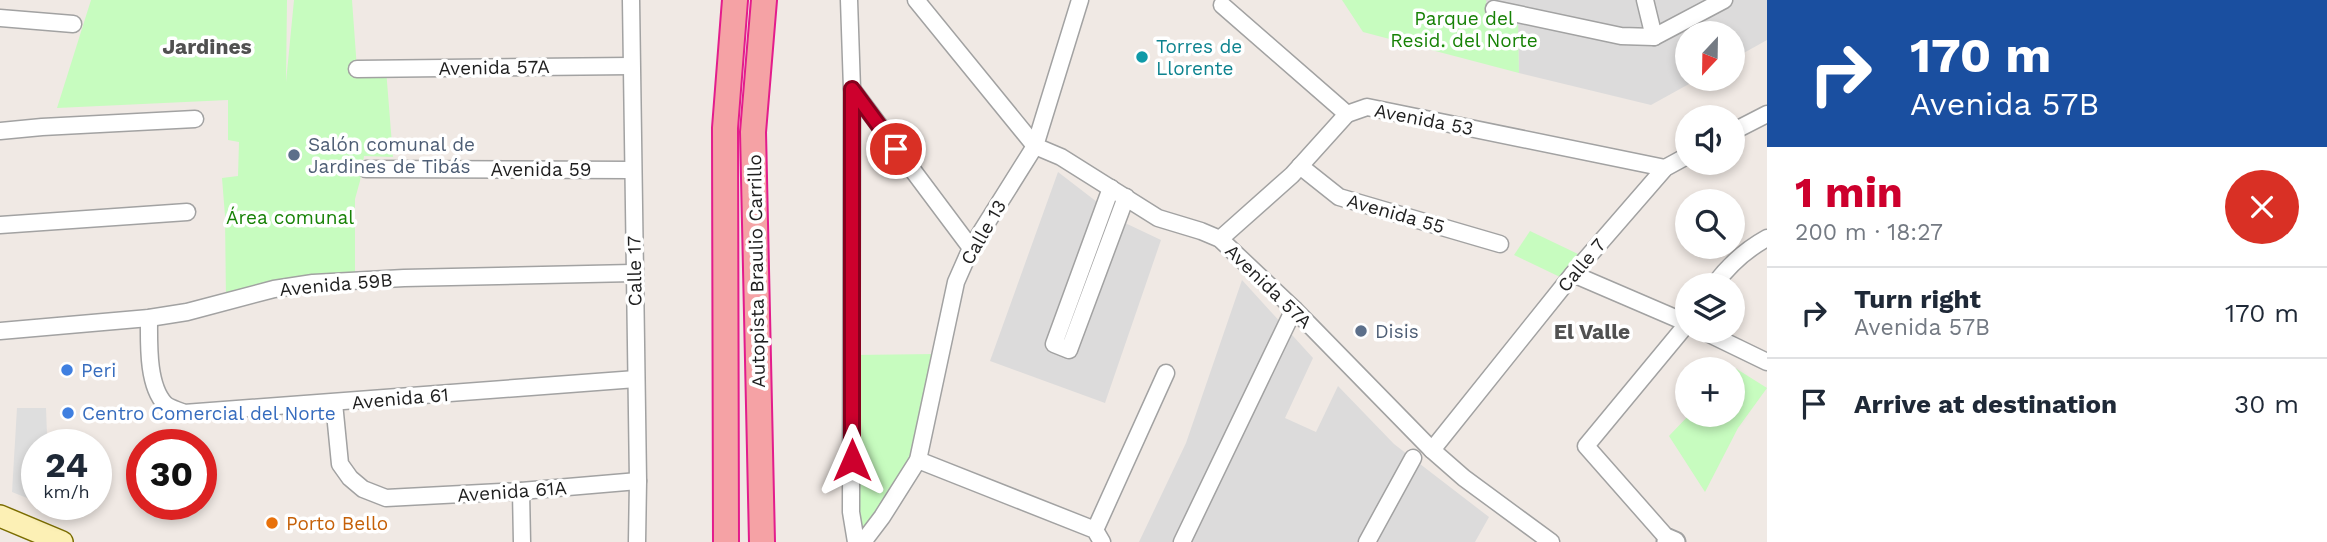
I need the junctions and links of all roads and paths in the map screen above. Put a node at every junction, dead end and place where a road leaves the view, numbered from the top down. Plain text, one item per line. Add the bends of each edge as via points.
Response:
1 (631, 0) edge
2 (735, 0) edge
3 (764, 0) edge
4 (849, 0) edge
5 (916, 0) edge
6 (1080, 0) edge
7 (1645, 0) edge
8 (1724, 0) edge
9 (1222, 5) dead end
10 (1494, 9) dead end
11 (0, 18) edge
12 (73, 24) dead end
13 (1654, 37) junction
14 (631, 65) junction
15 (357, 69) dead end
16 (852, 89) junction
17 (1347, 114) junction
18 (1767, 114) edge
19 (195, 119) dead end
20 (1745, 125) edge
21 (0, 131) edge
22 (1035, 146) junction
23 (1675, 163) edge
24 (1300, 166) junction
25 (1665, 168) junction
26 (366, 169) dead end
27 (632, 170) junction
28 (1111, 188) junction
29 (1126, 197) junction
30 (187, 212) dead end
31 (0, 225) edge
32 (1767, 238) edge
33 (1220, 239) junction
34 (1500, 244) dead end
35 (971, 248) junction
36 (633, 273) junction
37 (1723, 273) edge
38 (1573, 274) junction
39 (1294, 309) junction
40 (757, 313) junction
41 (149, 318) junction
42 (1675, 318) edge
43 (0, 331) edge
44 (1675, 338) edge
45 (1728, 343) edge
46 (1767, 362) edge
47 (1166, 373) dead end
48 (636, 379) junction
49 (334, 403) junction
50 (1432, 450) junction
51 (1412, 458) dead end
52 (918, 460) junction
53 (638, 481) junction
54 (521, 491) junction
55 (0, 516) edge
56 (1098, 536) edge
57 (50, 540) edge
58 (1670, 541) edge
59 (523, 542) edge
60 (637, 542) edge
61 (726, 542) edge
62 (762, 542) edge
63 (776, 542) edge
64 (856, 542) edge
65 (863, 542) edge
66 (1182, 542) edge
67 (1367, 542) edge
68 (1550, 542) edge

1 - 14 street, Calle 17
2 - 61 highway, Autopista Braulio Carrillo via 725,128
3 - 40 highway, Autopista Braulio Carrillo via 753,132
4 - 16 street
5 - 22 street, Avenida 57A
6 - 22 street, Calle 13
7 - 13 street
8 - 13 street
9 - 17 street, Avenida 53
10 - 13 street via 1621,36
11 - 12 street
14 - 15 street, Avenida 57A
14 - 27 street, Calle 17
16 - 35 street
16 - 64 street via 852,512
17 - 24 street
17 - 25 street, Avenida 53 via 1367,107
18 - 20 street
19 - 21 street
22 - 28 street, Avenida 57A
22 - 35 street, Calle 13
23 - 25 street, Calle 7
24 - 33 street
24 - 34 street, Avenida 55 via 1339,197
25 - 38 street, Calle 7
26 - 27 street, Avenida 59
27 - 36 street, Calle 17
28 - 29 street, Avenida 57A
28 - 29 street via 1054,344 1069,350
29 - 33 street, Avenida 57A via 1158,218
30 - 31 street
32 - 37 street
33 - 39 street, Avenida 57A
35 - 52 street, Calle 13 via 956,282
36 - 41 street, Avenida 59B via 313,283
36 - 48 street, Calle 17
38 - 42 street
38 - 50 street, Calle 7
39 - 50 street, Avenida 57A
39 - 66 street
40 - 62 highway, Autopista Braulio Carrillo
40 - 63 highway via 766,370
41 - 43 street, Avenida 59B
41 - 49 street, Avenida 61 via 149,356 158,393 166,405 184,413
44 - 58 street via 1586,446
45 - 46 street
47 - 56 street
48 - 49 street, Avenida 61
48 - 53 street, Calle 17
49 - 54 street, Avenida 61A via 340,464 363,489 386,498
50 - 68 street, Avenida 57A
51 - 67 street
52 - 56 street
52 - 65 street, Calle 13
53 - 54 street, Avenida 61A
53 - 60 street, Calle 17
54 - 59 street
55 - 57 main road

